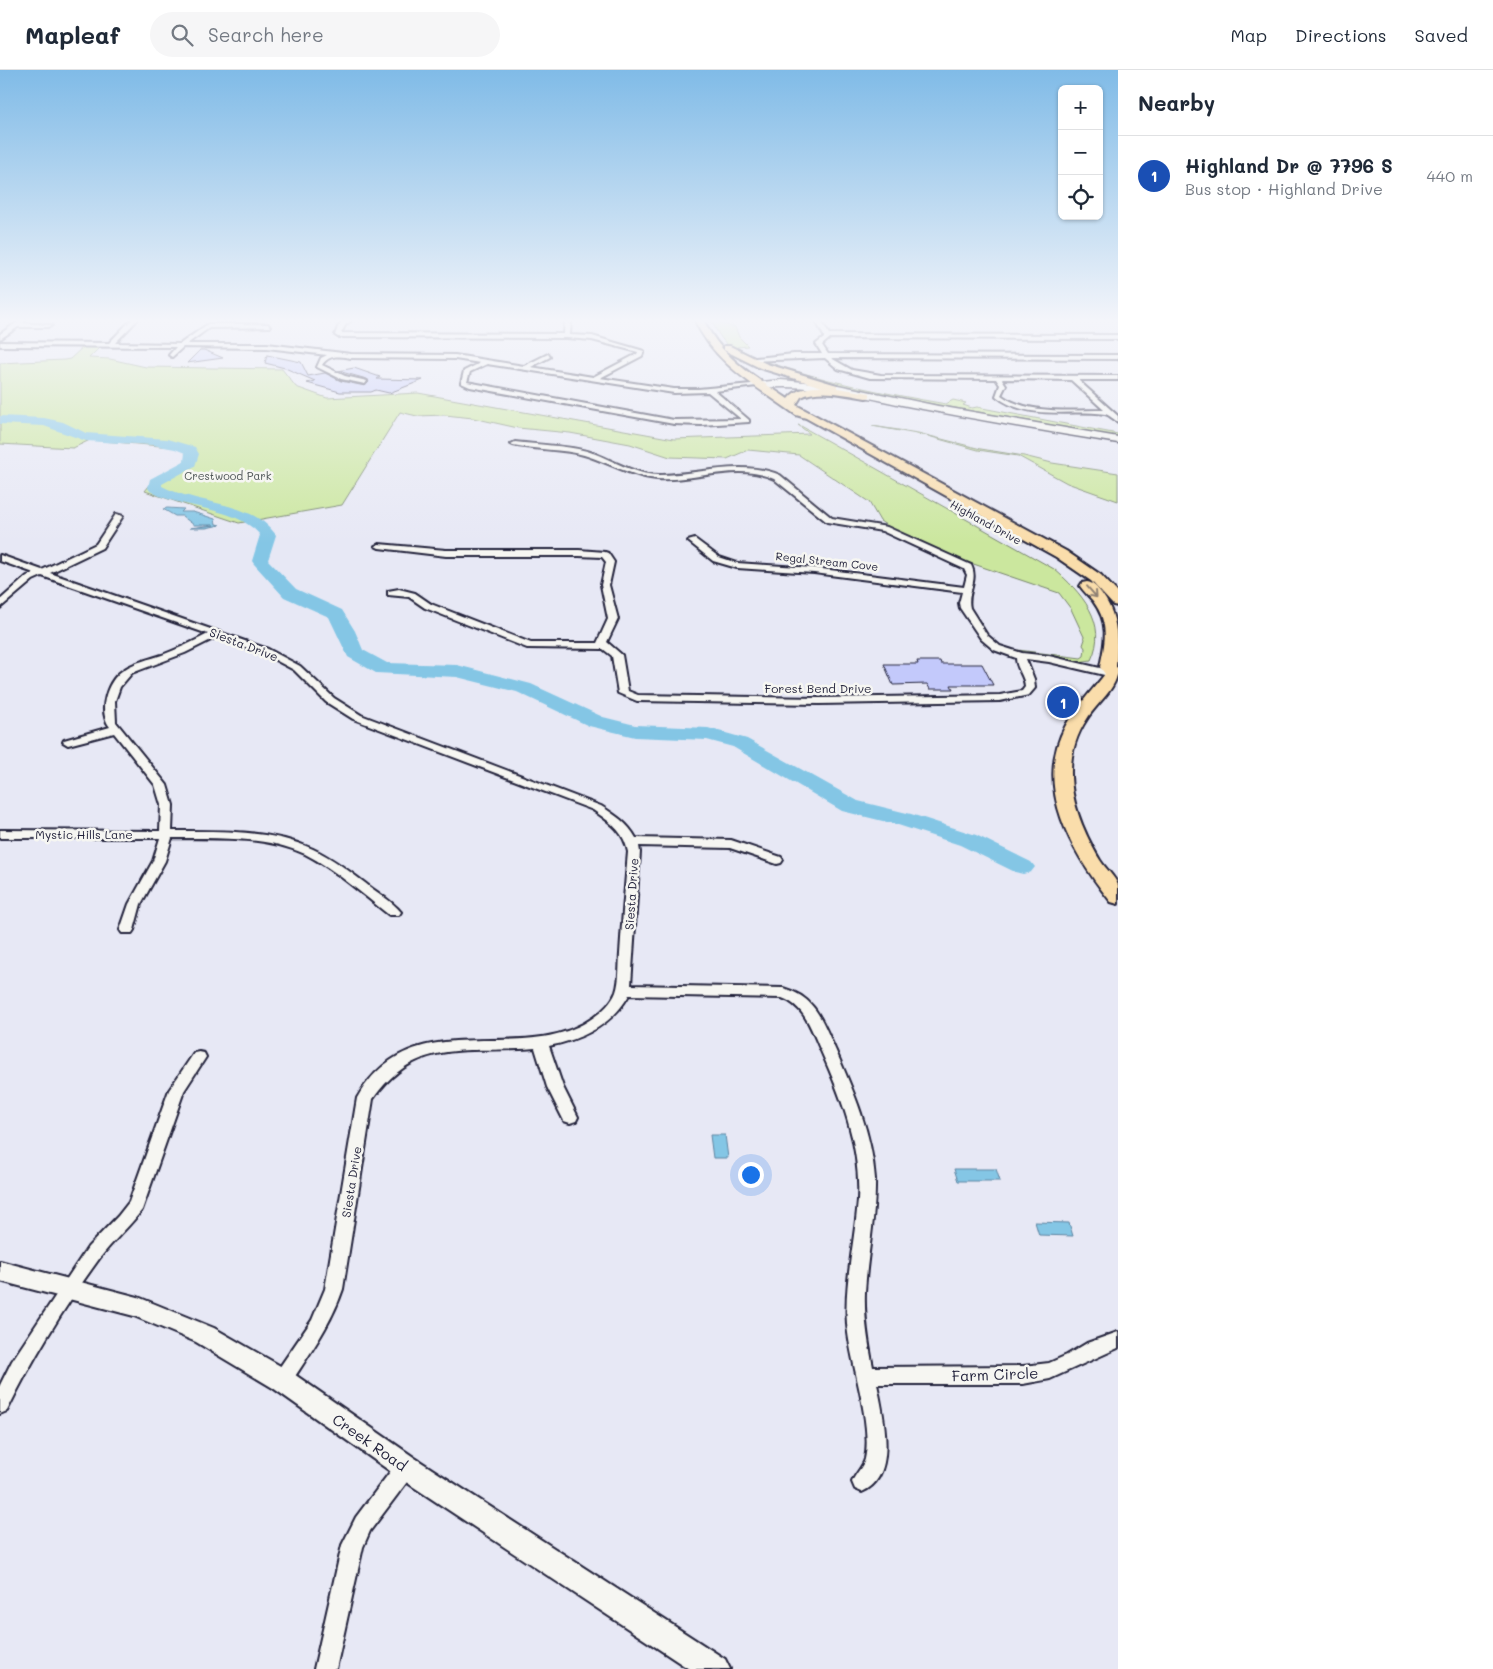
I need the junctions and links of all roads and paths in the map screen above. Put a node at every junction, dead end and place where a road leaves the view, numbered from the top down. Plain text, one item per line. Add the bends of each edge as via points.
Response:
1 (515, 394) edge
2 (713, 394) edge
3 (774, 394) edge
4 (801, 394) edge
5 (854, 394) edge
6 (860, 394) edge
7 (999, 394) edge
8 (1090, 394) edge
9 (866, 395) junction
10 (796, 410) junction
11 (1110, 412) junction
12 (1118, 420) edge
13 (1118, 440) edge
14 (515, 444) dead end
15 (119, 516) dead end
16 (692, 541) dead end
17 (379, 546) dead end
18 (0, 558) edge
19 (42, 572) junction
20 (967, 590) junction
21 (391, 593) dead end
22 (1118, 602) edge
23 (0, 605) edge
24 (216, 634) junction
25 (604, 646) junction
26 (1021, 656) junction
27 (1115, 673) edge
28 (116, 729) junction
29 (68, 742) dead end
30 (0, 834) edge
31 (168, 835) junction
32 (632, 842) junction
33 (777, 860) dead end
34 (1111, 880) edge
35 (1118, 898) edge
36 (394, 912) dead end
37 (126, 930) dead end
38 (624, 990) junction
39 (541, 1044) junction
40 (199, 1057) dead end
41 (570, 1117) dead end
42 (0, 1272) edge
43 (69, 1288) junction
44 (1118, 1340) edge
45 (865, 1376) junction
46 (282, 1380) junction
47 (0, 1405) edge
48 (406, 1468) junction
49 (862, 1482) dead end
50 (325, 1669) edge
51 (714, 1669) edge

1 - 2 street via 674,422 747,421
3 - 10 main road, Highland Drive
4 - 10 main road via 794,398
5 - 9 main road
6 - 9 main road
7 - 11 street via 999,397 1010,403 1058,411
8 - 11 street
9 - 13 main road
10 - 22 main road, Highland Drive via 1061,554 1096,578
10 -> 27 main road, Highland Drive via 799,417 819,429 1076,575 1097,596 1110,620 1114,645 1108,667
11 - 12 street
14 - 20 street via 585,453 657,477 743,470 768,473 830,520 884,529 963,563 972,575
15 - 19 street via 98,546
16 - 20 street, Regal Stream Cove via 711,557 734,564 870,576
17 - 25 street via 446,553 604,555 610,562 605,585 613,619 603,638
18 - 19 street, Siesta Drive
19 - 23 street
19 - 24 street, Siesta Drive
20 - 26 street via 965,608 984,637 997,648
21 - 25 street via 412,594 428,606 530,646
24 - 28 street via 124,674 109,703 109,716
24 - 32 street, Siesta Drive via 283,659 308,677 330,700 357,717 597,808 617,822
25 - 26 street, Forest Bend Drive via 617,655 623,693 650,700 1000,698 1025,693 1030,688 1029,678 1021,666
26 - 27 street
27 - 34 main road via 1074,726 1062,773 1064,797 1082,845
28 - 29 street
28 - 31 street via 161,785 167,805
30 - 31 street, Mystic Hills Lane
31 - 36 street, Mystic Hills Lane via 252,837 280,842 329,863
31 - 37 street via 159,862 135,904
32 - 33 street via 731,844
32 - 38 street, Siesta Drive via 634,866
34 - 35 main road
38 - 39 street, Siesta Drive via 619,1001 599,1021 565,1038
38 - 45 street via 783,993 795,996 812,1014 853,1108 866,1166 866,1198 855,1293 856,1327
39 - 41 street via 555,1087
39 - 46 street, Siesta Drive via 435,1048 391,1067 376,1082 365,1098 328,1309
40 - 43 street via 171,1105 136,1205 94,1252
42 - 43 street, Creek Road
43 - 46 street, Creek Road via 138,1307 205,1335
43 - 47 street via 19,1367
44 - 45 street, Farm Circle via 1050,1371 1023,1375
45 - 49 street via 876,1436 874,1462
46 - 48 street, Creek Road
48 - 50 street via 363,1524 353,1545
48 - 51 street, Creek Road

